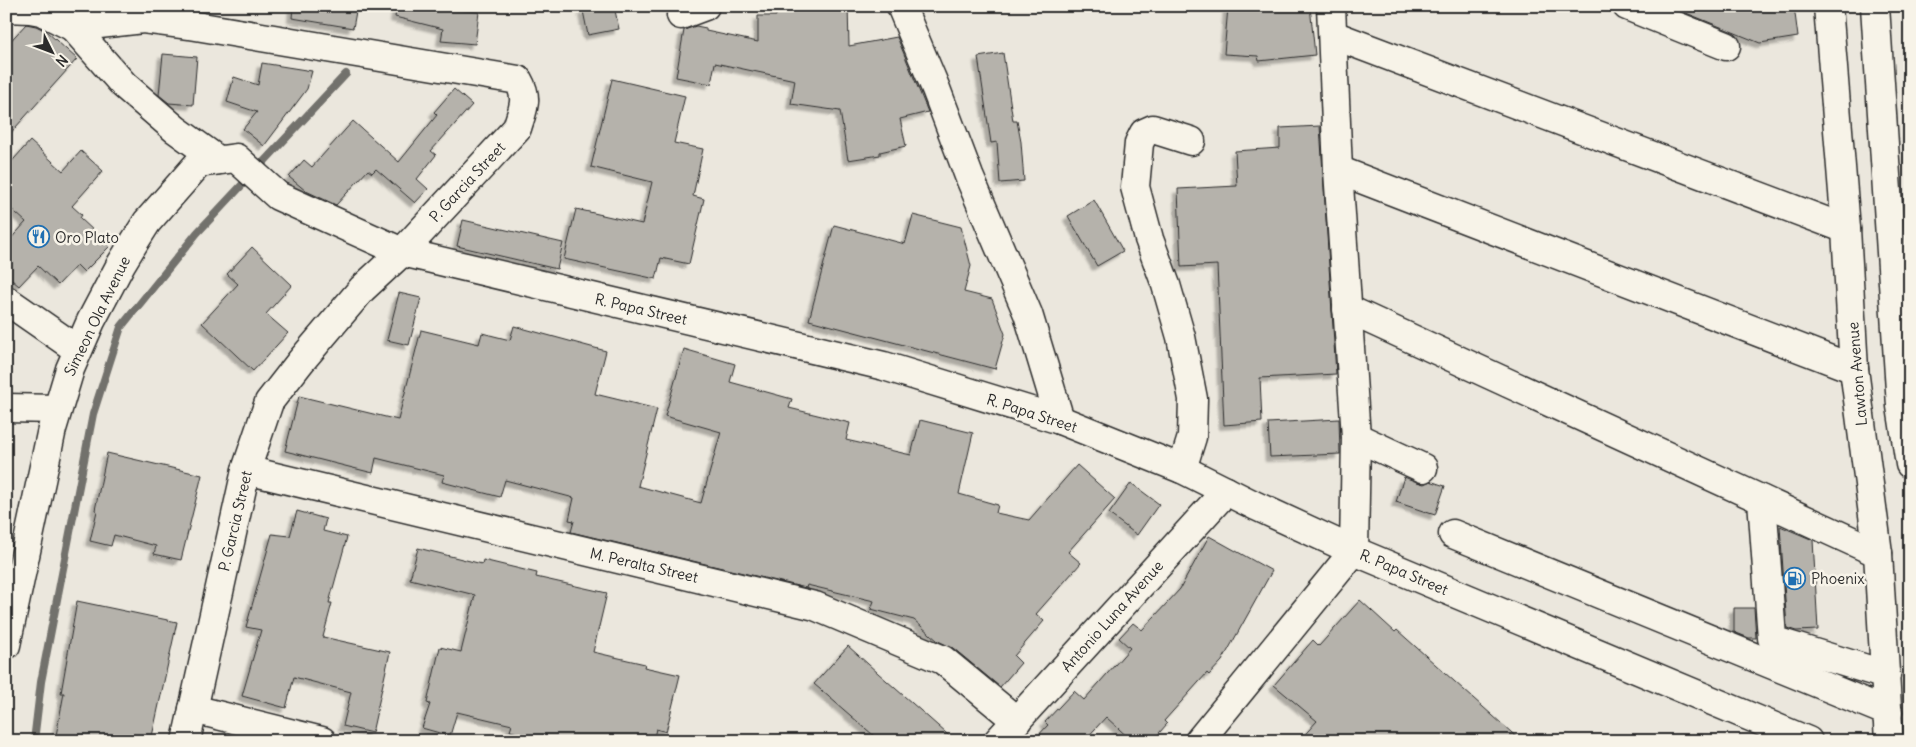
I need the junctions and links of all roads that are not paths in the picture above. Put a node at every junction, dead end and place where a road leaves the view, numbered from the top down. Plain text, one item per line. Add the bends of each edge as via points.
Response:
1 (901, 6) edge
2 (1332, 6) edge
3 (1627, 6) edge
4 (1828, 6) edge
5 (1876, 6) edge
6 (6, 8) edge
7 (142, 13) edge
8 (73, 27) junction
9 (1333, 35) junction
10 (1726, 46) dead end
11 (1191, 142) dead end
12 (227, 159) junction
13 (1338, 170) junction
14 (1846, 228) junction
15 (402, 252) junction
16 (6, 300) edge
17 (1347, 308) junction
18 (78, 350) junction
19 (1854, 369) junction
20 (1905, 405) edge
21 (6, 408) edge
22 (57, 409) junction
23 (1060, 420) junction
24 (1356, 437) junction
25 (1910, 464) edge
26 (1423, 468) dead end
27 (1182, 469) junction
28 (246, 470) junction
29 (1226, 491) junction
30 (1762, 500) junction
31 (1453, 534) dead end
32 (1354, 551) junction
33 (1878, 553) junction
34 (6, 645) edge
35 (1886, 675) junction
36 (193, 709) junction
37 (1888, 712) junction
38 (1017, 720) junction
39 (186, 741) edge
40 (322, 741) edge
41 (998, 741) edge
42 (1199, 741) edge
43 (1808, 741) edge
44 (1889, 741) edge

1 - 23 street via 1028,314
2 - 9 street
3 - 10 street
4 - 14 street, Lawton Avenue
5 - 20 street
6 - 8 street via 41,11
7 - 8 street, P. Garcia Street
7 - 15 street, P. Garcia Street via 190,25 518,80 524,92 524,103 518,128
8 - 12 street, R. Papa Street via 124,85 175,129
9 - 13 street
9 - 14 street
11 - 27 street via 1154,129 1144,134 1139,143 1135,187 1181,337 1193,399 1192,437
12 - 15 street, R. Papa Street via 278,196
12 - 18 street, Simeon Ola Avenue via 199,163 147,222 121,264
13 - 17 street
13 - 19 street
14 - 19 street, Lawton Avenue
15 - 23 street, R. Papa Street via 884,366
15 - 28 street, P. Garcia Street via 362,289 270,402
16 - 18 street
17 - 24 street
17 - 30 street
18 - 22 street, Simeon Ola Avenue
19 - 33 street, Lawton Avenue
20 - 25 street
21 - 22 street
22 - 34 street, Simeon Ola Avenue
23 - 27 street, R. Papa Street
24 - 26 street
24 - 32 street
27 - 29 street, R. Papa Street
28 - 36 street, P. Garcia Street
28 - 38 street, M. Peralta Street via 815,606 943,660
29 - 32 street, R. Papa Street
29 - 38 street, Antonio Luna Avenue
30 - 33 street
30 - 35 street via 1772,638
31 - 37 street
32 - 42 street
32 - 43 street, R. Papa Street
33 - 35 street, Lawton Avenue
35 - 37 street, Lawton Avenue
36 - 39 street, P. Garcia Street
36 - 40 street
37 - 44 street, Lawton Avenue
38 - 41 street, Antonio Luna Avenue

